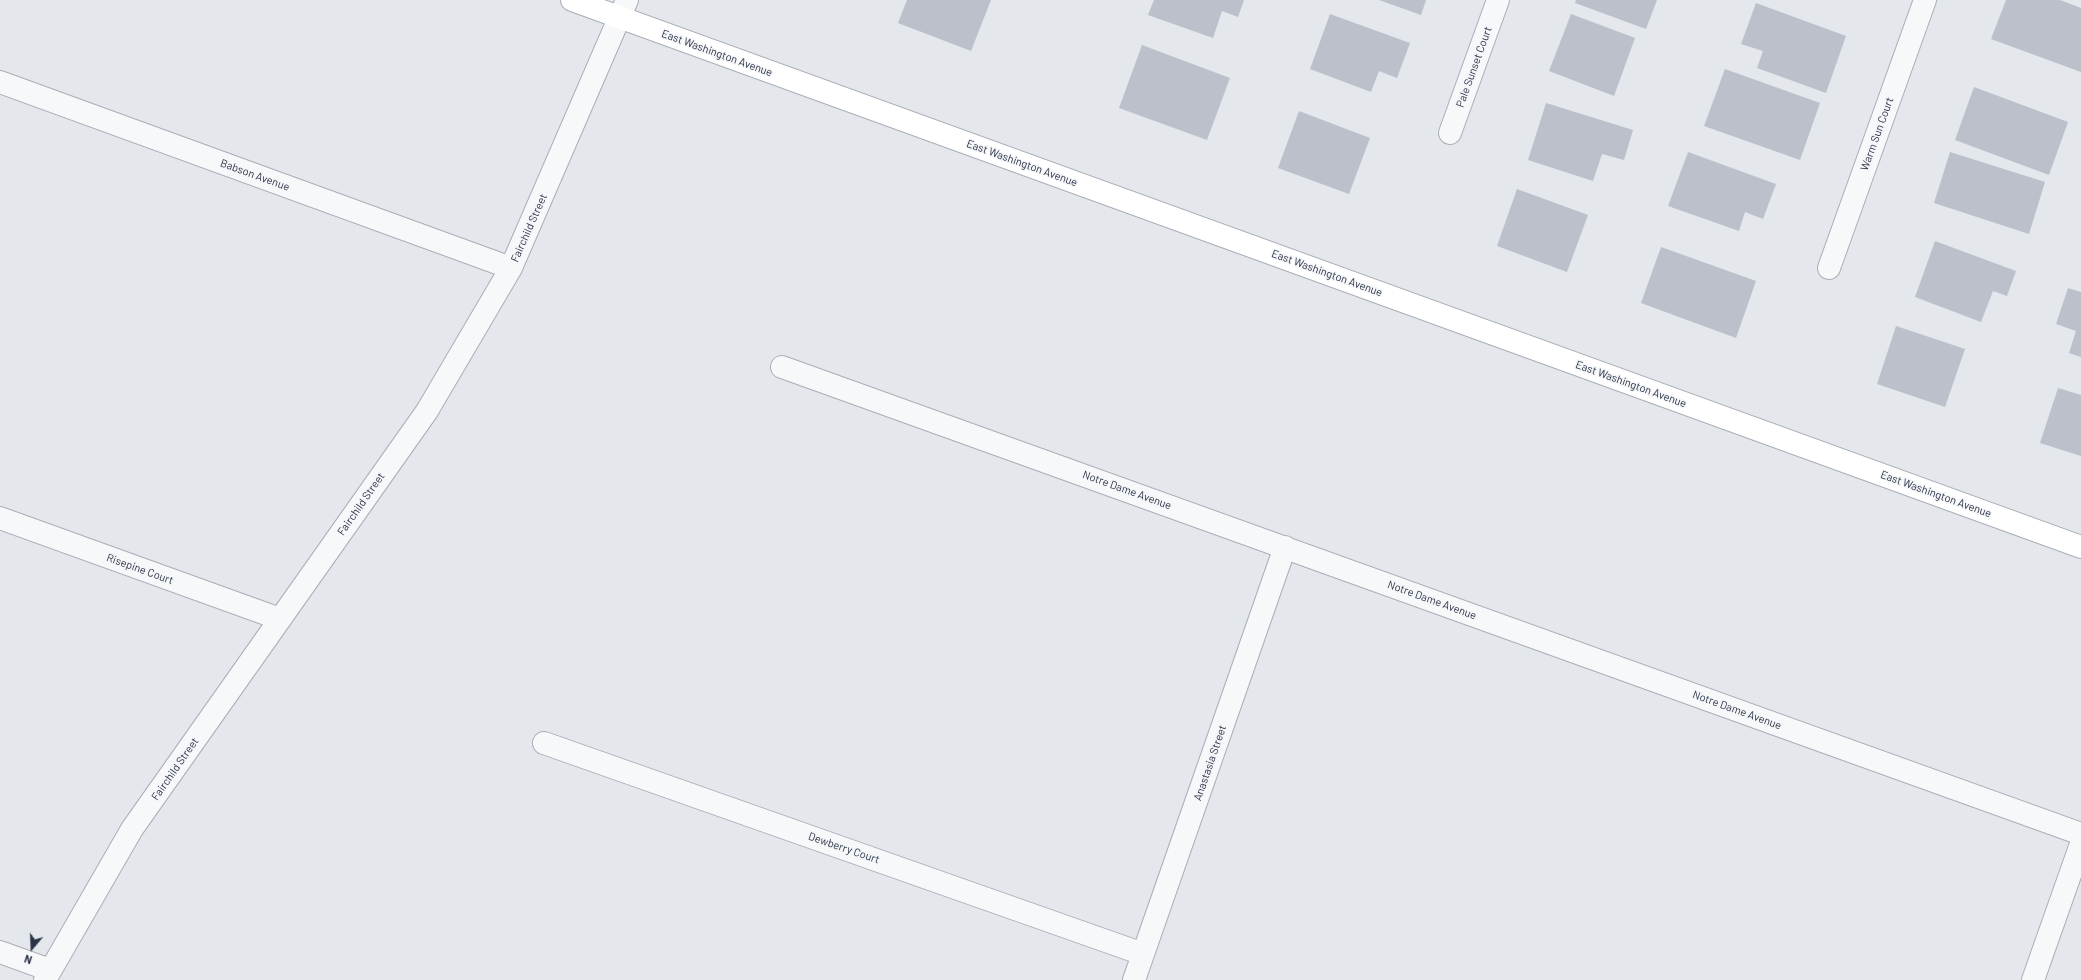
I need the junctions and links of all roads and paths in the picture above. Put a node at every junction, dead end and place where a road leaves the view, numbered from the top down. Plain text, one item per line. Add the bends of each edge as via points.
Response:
1 (572, 0) edge
2 (1498, 0) edge
3 (1924, 0) edge
4 (624, 9) edge
5 (0, 82) edge
6 (1450, 133) dead end
7 (511, 268) junction
8 (1829, 268) dead end
9 (782, 367) dead end
10 (0, 518) edge
11 (1285, 547) junction
12 (2081, 547) edge
13 (280, 619) junction
14 (544, 743) dead end
15 (2081, 834) edge
16 (2081, 844) edge
17 (0, 952) edge
18 (1143, 954) junction
19 (48, 975) edge
20 (1134, 980) edge
21 (2033, 980) edge

1 - 4 main road, East Washington Avenue
2 - 6 street, Pale Sunset Court
3 - 8 street, Warm Sun Court
4 - 7 street, Fairchild Street
4 - 12 main road, East Washington Avenue
5 - 7 street, Babson Avenue
7 - 13 street, Fairchild Street via 427,411
9 - 11 street, Notre Dame Avenue
10 - 13 street, Risepine Court
11 - 15 street, Notre Dame Avenue
11 - 18 street, Anastasia Street
13 - 19 street, Fairchild Street via 132,829
14 - 18 street, Dewberry Court
16 - 21 street
17 - 19 street
18 - 20 street, Anastasia Street

